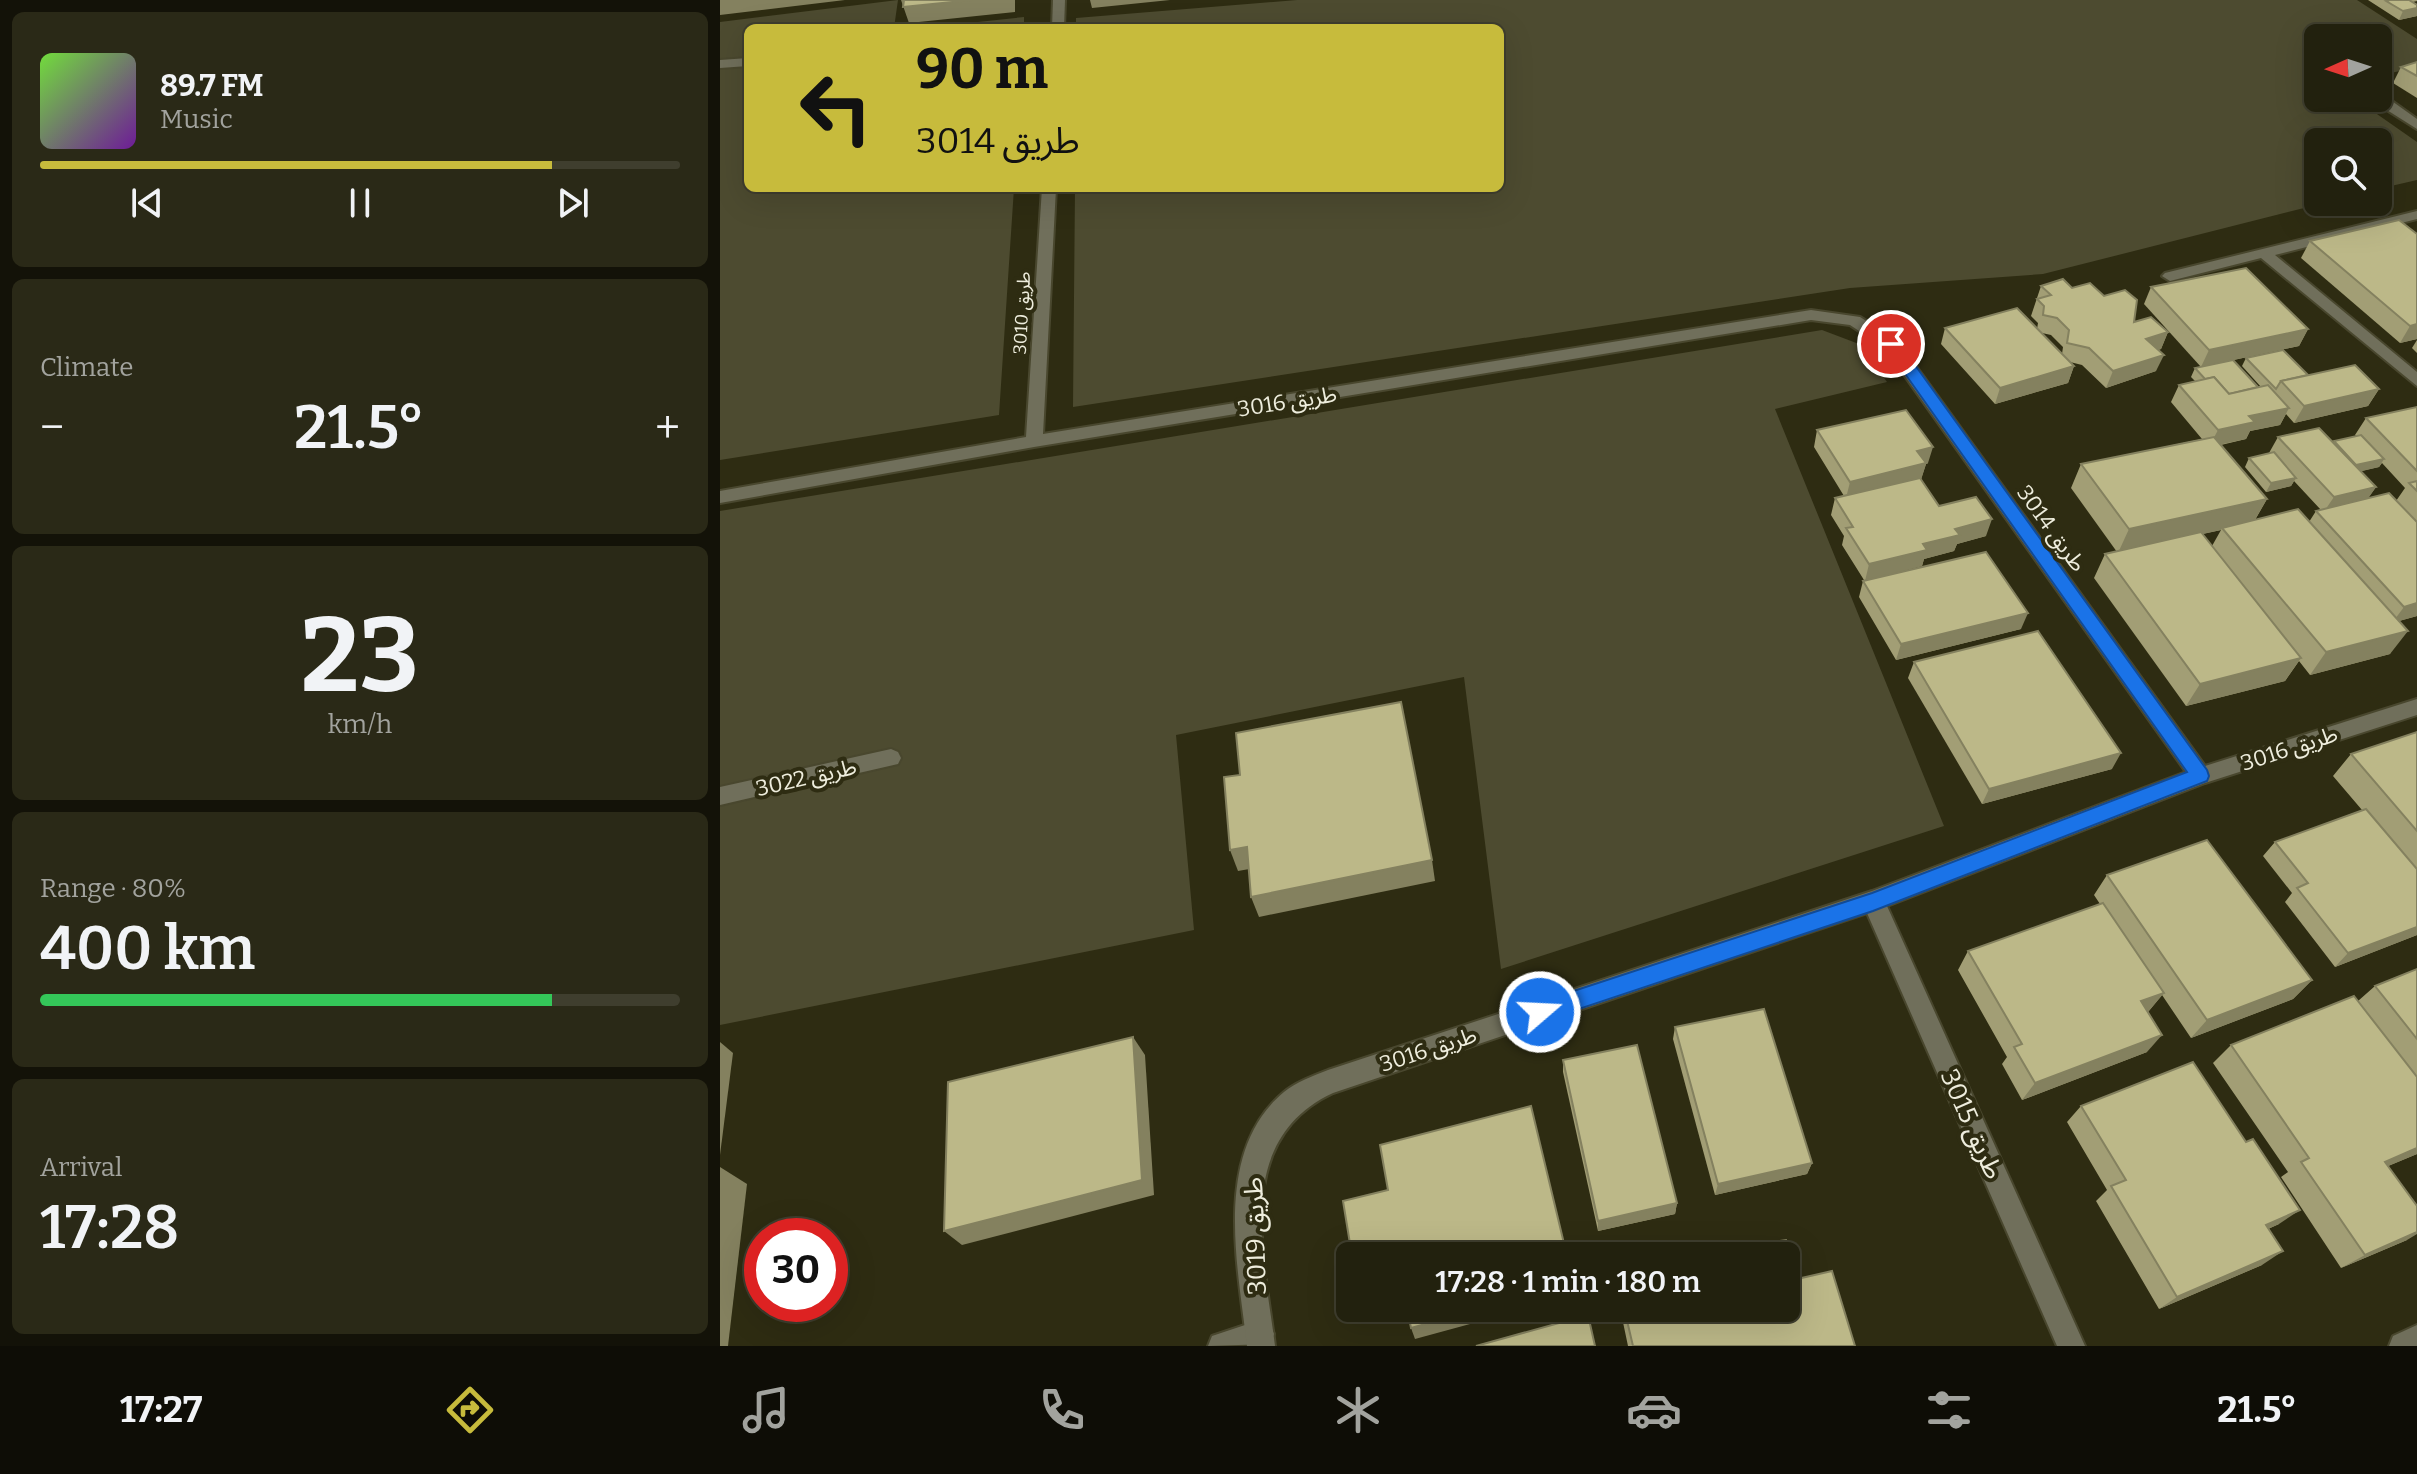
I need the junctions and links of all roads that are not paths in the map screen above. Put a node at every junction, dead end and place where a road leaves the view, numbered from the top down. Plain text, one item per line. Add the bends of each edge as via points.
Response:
1 (1059, 0) edge
2 (1058, 24) edge
3 (744, 62) edge
4 (720, 64) edge
5 (2392, 108) edge
6 (2417, 125) edge
7 (1049, 192) edge
8 (2417, 215) edge
9 (2264, 253) junction
10 (2170, 276) dead end
11 (1854, 321) joint
12 (2417, 381) edge
13 (1034, 441) junction
14 (720, 497) edge
15 (2417, 707) edge
16 (891, 758) dead end
17 (2200, 776) junction
18 (720, 796) edge
19 (1873, 901) junction
20 (1268, 1129) joint
21 (2417, 1339) edge
22 (1261, 1340) edge
23 (1222, 1346) edge
24 (2071, 1346) edge
25 (2403, 1346) edge

1 - 2 street
3 - 4 street
5 - 6 street
7 - 13 street, طريق 3010
8 - 9 street
9 - 10 street
9 - 12 street
11 - 13 street, طريق 3016 via 1811,315
11 - 17 street, طريق 3014 via 1891,344
13 - 14 street, طريق 3016
15 - 17 street, طريق 3016
16 - 18 street, طريق 3022
17 - 19 street, طريق 3016
19 - 20 street, طريق 3016 via 1328,1082 1292,1101
19 - 24 street, طريق 3015
20 - 22 street, طريق 3019 via 1250,1170 1249,1218
21 - 25 street
22 - 23 street

